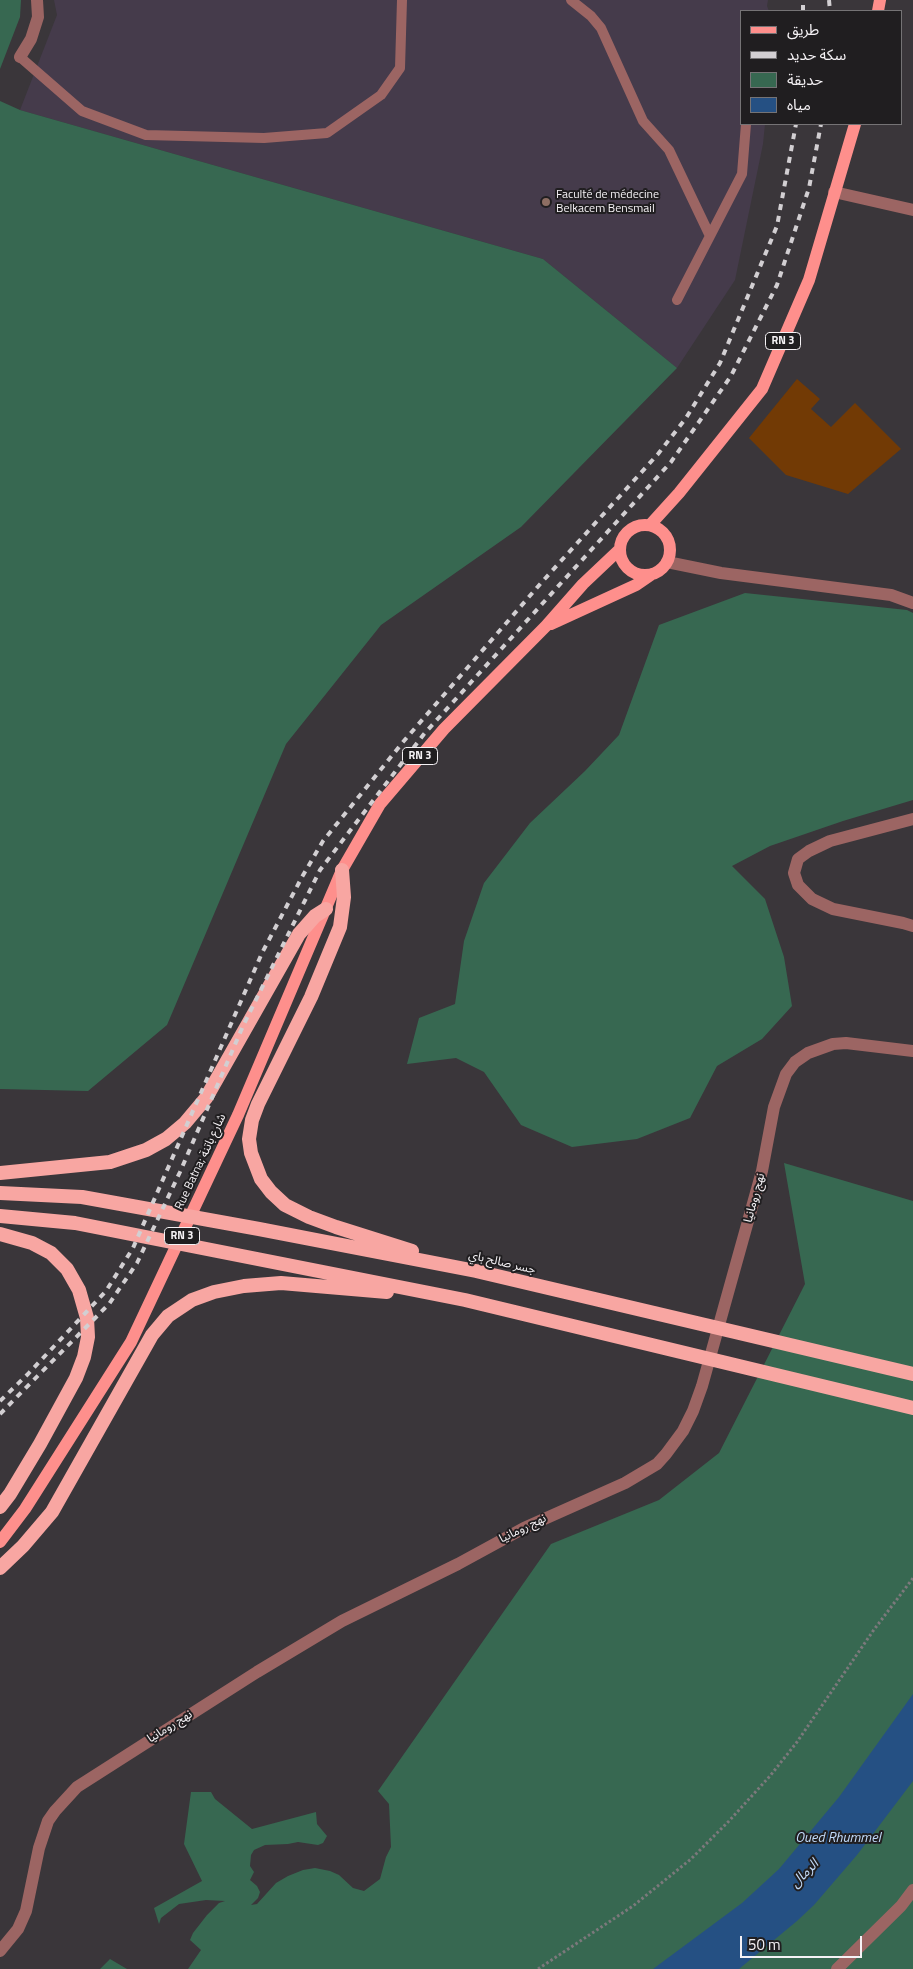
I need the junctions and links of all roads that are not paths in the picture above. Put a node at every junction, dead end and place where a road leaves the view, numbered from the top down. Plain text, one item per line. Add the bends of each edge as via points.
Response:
1 (37, 0) edge
2 (402, 0) edge
3 (571, 0) edge
4 (20, 57) joint
5 (746, 125) edge
6 (855, 125) edge
7 (834, 192) junction
8 (913, 210) edge
9 (710, 236) junction
10 (677, 300) dead end
11 (650, 526) junction
12 (620, 548) junction
13 (667, 562) junction
14 (652, 574) junction
15 (913, 603) edge
16 (546, 626) junction
17 (913, 819) edge
18 (342, 870) junction
19 (326, 909) junction
20 (913, 926) edge
21 (913, 1051) edge
22 (0, 1174) edge
23 (0, 1193) edge
24 (0, 1216) edge
25 (0, 1234) edge
26 (476, 1271) junction
27 (464, 1300) junction
28 (913, 1374) edge
29 (913, 1408) edge
30 (0, 1506) edge
31 (0, 1542) edge
32 (0, 1568) edge
33 (913, 1890) edge
34 (0, 1950) edge
35 (837, 1969) edge

1 - 4 street via 38,17 32,39
2 - 4 lane via 400,68 381,95 327,133 264,138 146,135 82,111
3 - 9 lane via 601,28 643,121 669,150
5 - 9 lane via 742,174
6 - 7 main road, RN 3
7 - 8 street
7 - 11 main road, RN 3 via 809,280 762,389
9 - 10 lane
11 - 12 main road via 630,530
11 - 13 main road via 662,531 669,542
12 - 14 main road via 629,569
12 - 16 main road, RN 3
13 - 14 main road
13 - 15 street via 721,573 891,595
14 - 16 main road, RN 3 via 636,585
16 - 18 main road, RN 3 via 411,766 380,804
17 - 20 street via 816,848 798,859 794,873 798,885 812,898 833,909
18 - 19 main road, RN 3
18 - 26 highway via 344,897 340,927 311,997 252,1120 251,1153 261,1180 285,1204 336,1227
19 - 22 highway via 299,934 206,1098 166,1139 146,1150 110,1162
19 - 31 main road, Rue Batna; شارع باتنة / RN 3 via 238,1115 131,1342 25,1509
21 - 34 street, نهج رومانيا via 833,1044 808,1053 786,1074 774,1107 762,1171 702,1386 683,1430 656,1464 625,1483 524,1528 342,1621 77,1787 48,1822 26,1911 18,1929
23 - 26 highway, جسر صالح باي via 82,1198
24 - 27 highway via 75,1223
25 - 30 highway via 32,1243 51,1253 67,1269 79,1290 87,1318 88,1337 76,1378 40,1444
26 - 28 highway, جسر صالح باي
27 - 29 highway
27 - 32 highway via 281,1283 244,1286 192,1300 168,1316 152,1335 52,1512
33 - 35 street

